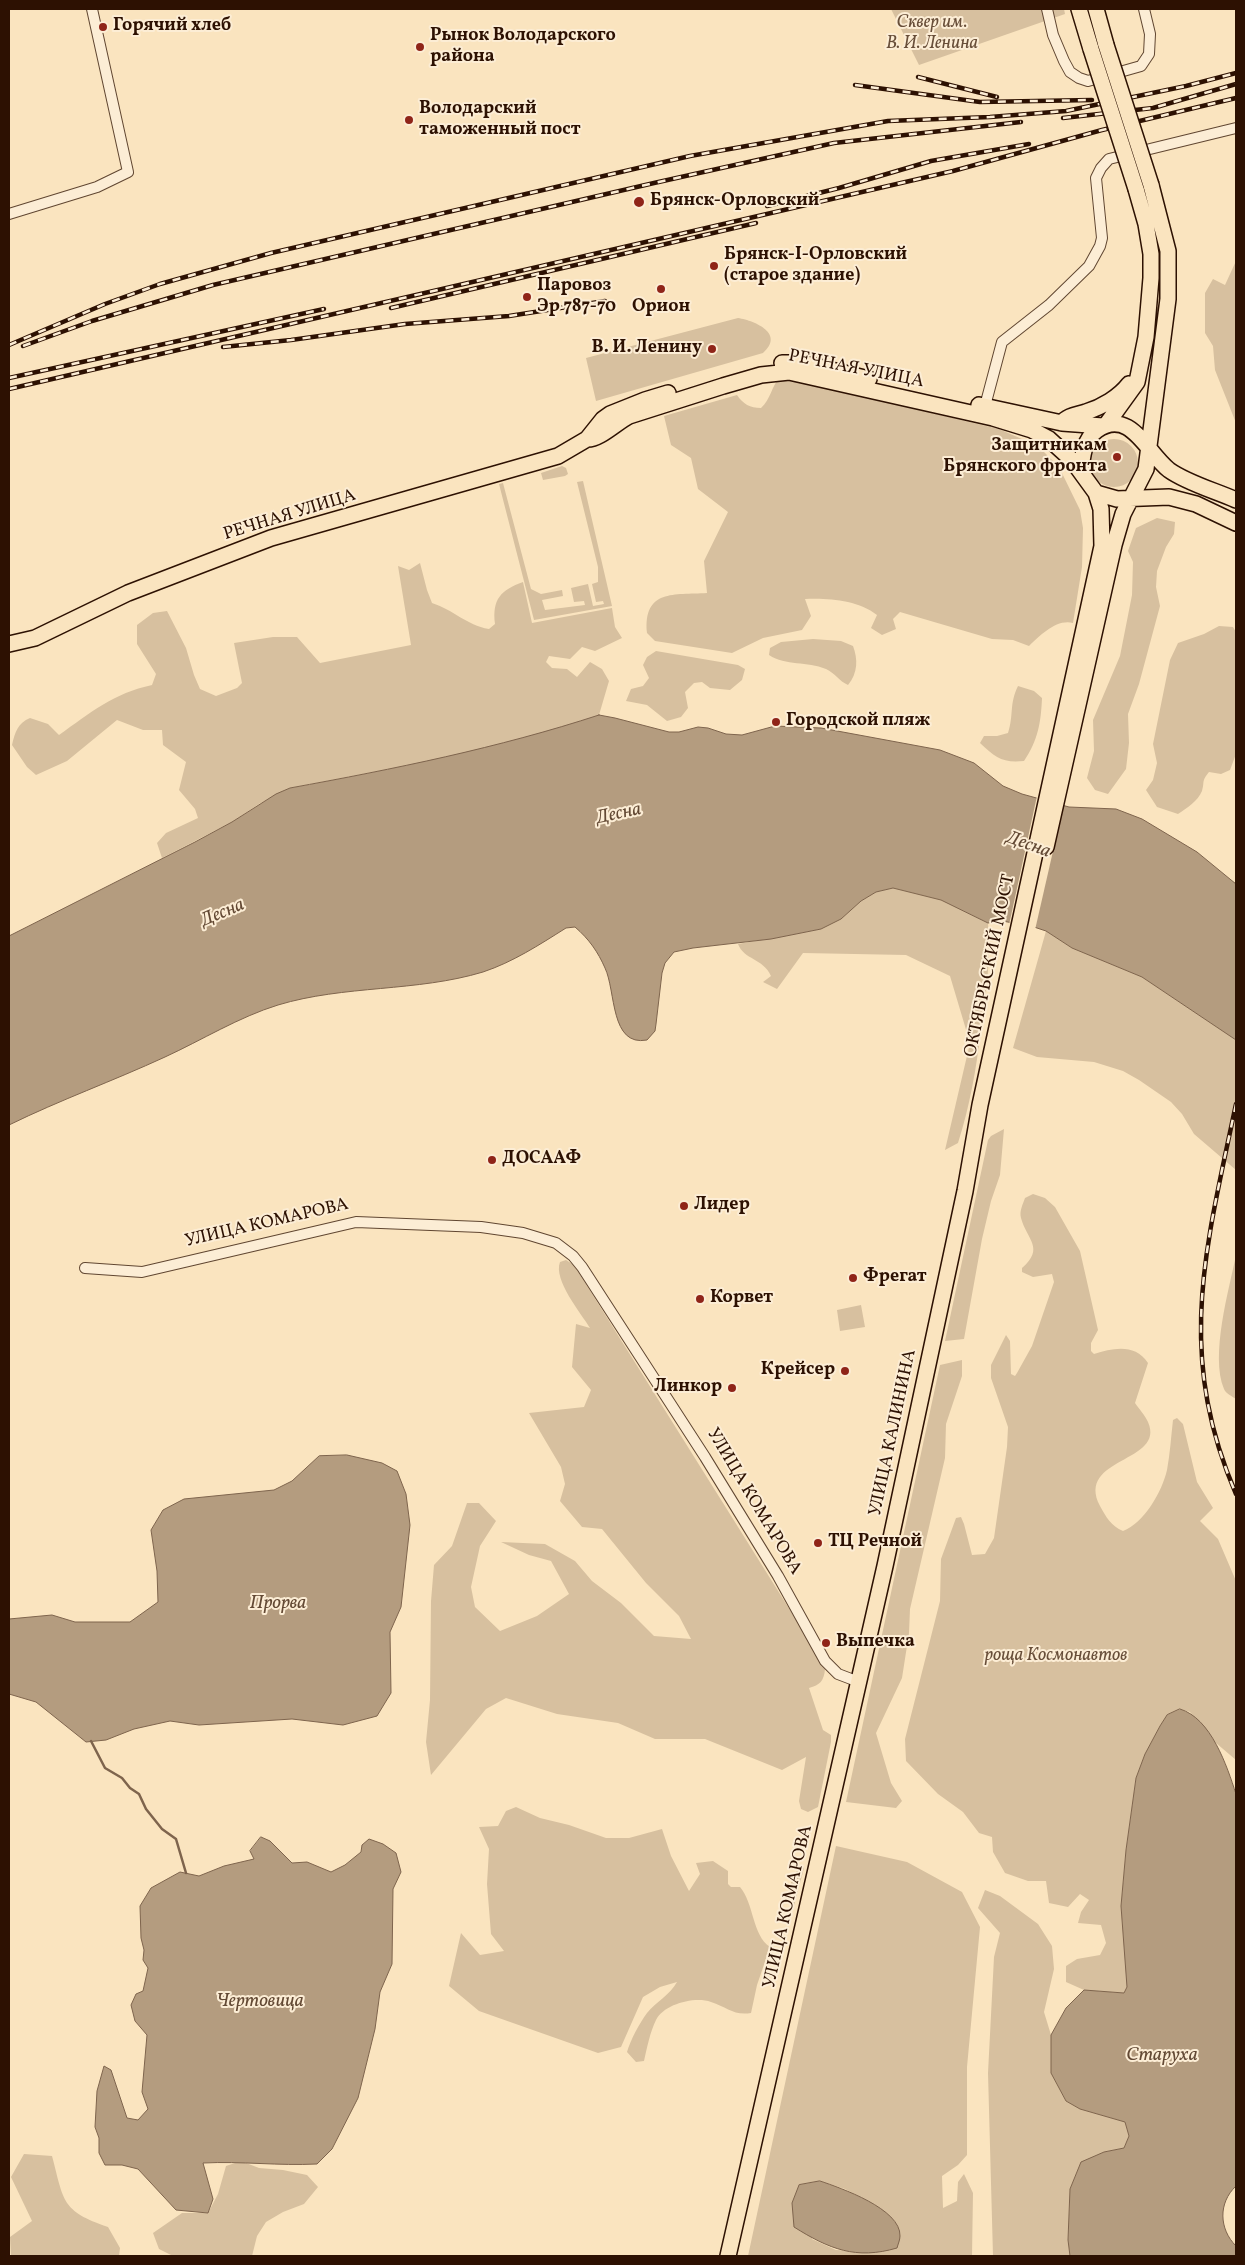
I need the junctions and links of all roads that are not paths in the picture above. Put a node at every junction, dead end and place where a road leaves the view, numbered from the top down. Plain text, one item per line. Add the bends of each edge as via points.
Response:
1 (92, 9) edge
2 (1047, 9) edge
3 (1079, 9) edge
4 (1096, 9) edge
5 (1144, 9) edge
6 (1236, 128) edge
7 (1144, 187) junction
8 (9, 214) edge
9 (1146, 337) junction
10 (985, 406) junction
11 (1062, 423) junction
12 (1105, 425) junction
13 (587, 439) junction
14 (1148, 447) junction
15 (1081, 472) junction
16 (1096, 493) junction
17 (1131, 497) junction
18 (1236, 500) edge
19 (1236, 523) edge
20 (1089, 631) junction
21 (9, 644) edge
22 (984, 1106) joint
23 (86, 1268) dead end
24 (859, 1682) junction
25 (728, 2256) edge

1 - 8 street via 128,172 97,187
2 - 5 street via 1053,35 1070,72 1088,81 1141,66 1149,54 1150,34
3 - 7 main road, bridge
4 - 7 main road, bridge
6 - 10 street via 1109,159 1105,163 1096,178 1100,246 1089,266 1050,305 1002,342
7 - 9 main road via 1151,254
7 - 14 main road via 1168,251 1161,359
9 - 11 main road via 1136,371 1124,390
9 - 12 main road via 1138,382
10 - 11 main road, РЕЧНАЯ УЛИЦА
10 - 13 main road, РЕЧНАЯ УЛИЦА via 802,363 784,363 736,373 619,410 603,419
11 - 12 main road, РЕЧНАЯ УЛИЦА
12 - 14 main road via 1117,423 1127,426
12 - 15 main road via 1088,440
13 - 15 main road, РЕЧНАЯ УЛИЦА via 595,439 629,416 723,386 790,372 1032,430 1061,449
13 - 21 main road, РЕЧНАЯ УЛИЦА via 558,456 524,467 271,538 128,593 35,638
14 - 17 main road via 1146,469
14 - 18 main road via 1169,469
15 - 16 main road
16 - 17 main road via 1117,499
16 - 20 main road via 1101,509 1102,546
17 - 19 main road via 1169,497 1196,504
17 - 20 main road via 1122,514
20 - 22 main road, ОКТЯБРЬСКИЙ МОСТ
22 - 24 main road, УЛИЦА КАЛИНИНА
23 - 24 street, УЛИЦА КОМАРОВА via 142,1272 356,1222 481,1227 523,1233 556,1243 582,1267 650,1370 778,1576 825,1661 838,1674
24 - 25 main road, УЛИЦА КОМАРОВА

